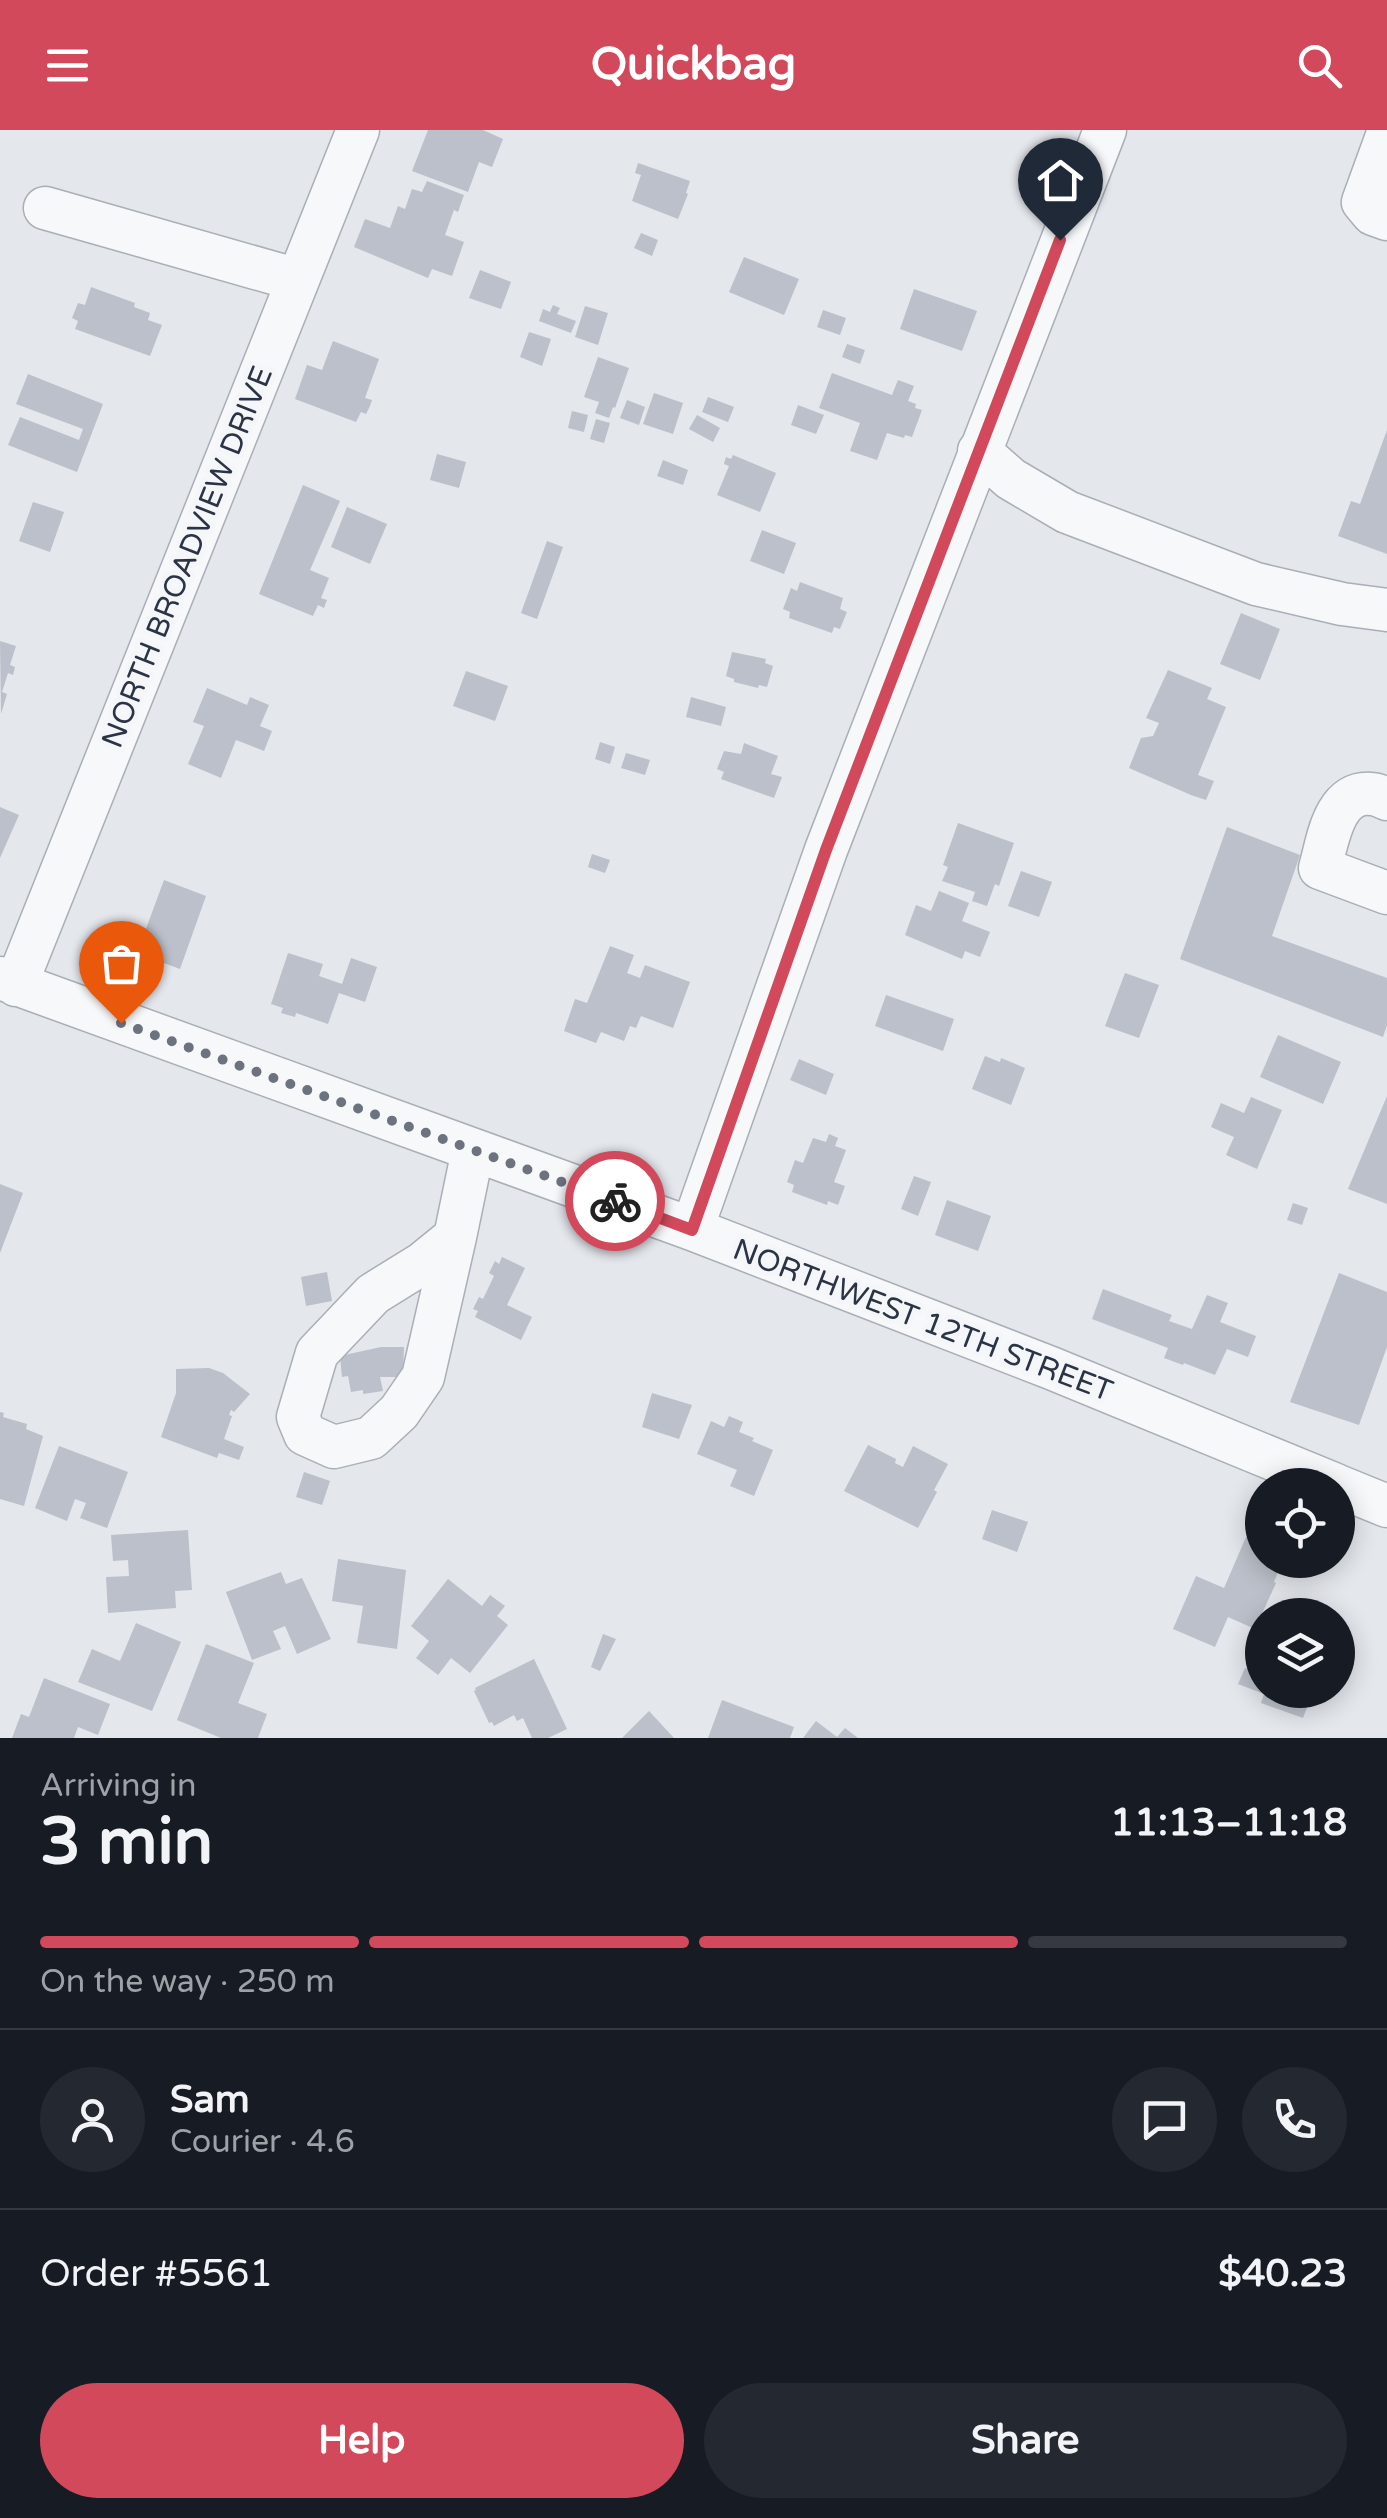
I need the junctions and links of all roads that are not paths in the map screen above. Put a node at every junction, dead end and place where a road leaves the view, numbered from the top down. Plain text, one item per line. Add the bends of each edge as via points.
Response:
1 (358, 130) edge
2 (1105, 130) edge
3 (1387, 136) edge
4 (45, 208) dead end
5 (1387, 219) edge
6 (298, 280) junction
7 (979, 452) junction
8 (1387, 610) edge
9 (1387, 799) edge
10 (1387, 893) edge
11 (8, 982) edge
12 (473, 1150) junction
13 (692, 1230) junction
14 (455, 1237) junction
15 (1295, 1468) edge
16 (1355, 1493) edge
17 (1387, 1506) edge

1 - 6 street, NORTH BROADVIEW DRIVE
2 - 7 street
3 - 5 street via 1363,202
4 - 6 street
6 - 11 street, NORTH BROADVIEW DRIVE
7 - 8 street via 1067,512 1256,584
7 - 13 street via 826,850
9 - 10 street via 1353,797 1338,809 1320,868
11 - 12 street, NORTHWEST 12TH STREET
12 - 13 street, NORTHWEST 12TH STREET
12 - 14 street
13 - 15 street, NORTHWEST 12TH STREET
14 - 14 street via 373,1294 317,1353 298,1417 305,1434 334,1448 371,1438 399,1412 423,1377
16 - 17 street, NORTHWEST 12TH STREET

